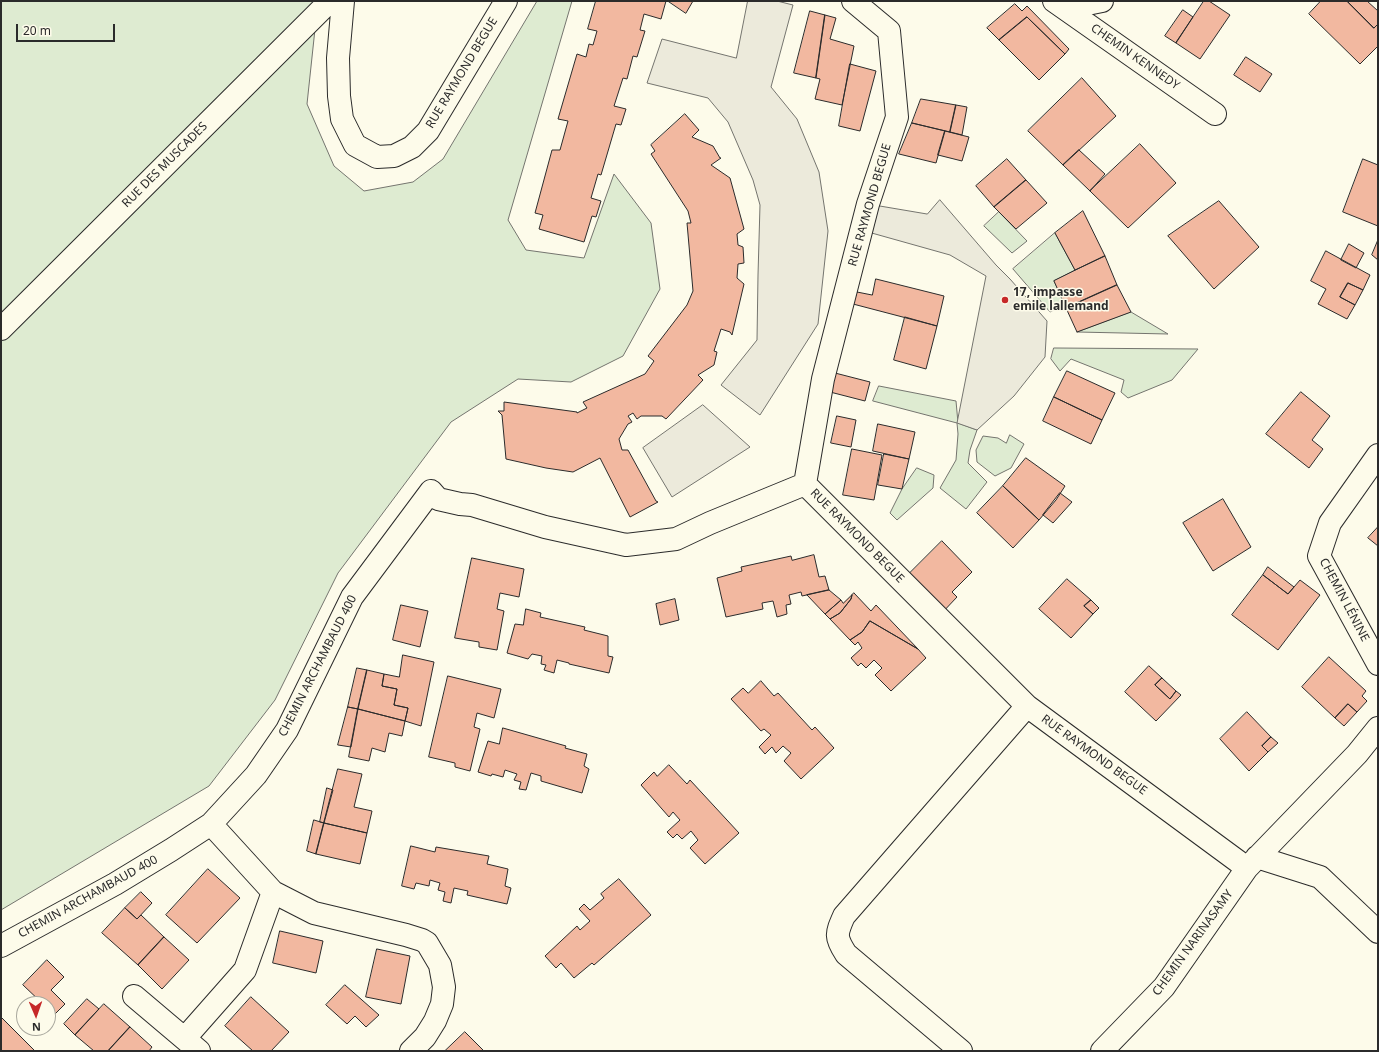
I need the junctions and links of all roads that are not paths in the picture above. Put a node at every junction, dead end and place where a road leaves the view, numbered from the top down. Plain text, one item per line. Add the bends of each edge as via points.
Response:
1 (330, 1) edge
2 (343, 1) edge
3 (506, 1) edge
4 (853, 1) edge
5 (1054, 1) edge
6 (1071, 1) edge
7 (1102, 1) edge
8 (1215, 114) dead end
9 (1, 329) edge
10 (1378, 455) edge
11 (805, 484) junction
12 (1378, 664) edge
13 (1027, 706) junction
14 (1378, 728) edge
15 (211, 824) junction
16 (1252, 862) junction
17 (273, 892) junction
18 (1378, 932) edge
19 (1, 946) edge
20 (134, 996) dead end
21 (192, 1045) edge
22 (411, 1051) edge
23 (961, 1051) edge
24 (1102, 1051) edge

1 - 9 street, RUE DES MUSCADES
2 - 3 street, RUE RAYMOND BEGUE via 338,58 342,120 355,145 377,157 394,156 412,146 428,131
4 - 11 street, RUE RAYMOND BEGUE via 890,31 897,116 868,204 823,379
5 - 8 street, CHEMIN KENNEDY
6 - 7 street
10 - 12 street, CHEMIN LÉNINE via 1330,523 1319,556
11 - 13 street, RUE RAYMOND BEGUE
11 - 15 street, CHEMIN ARCHAMBAUD 400 via 676,539 626,545 544,527 472,505 438,499 431,491 352,597 287,730 256,775
13 - 16 street, RUE RAYMOND BEGUE
13 - 23 street via 844,916 837,932 840,945 846,954
14 - 16 street via 1357,754
15 - 17 street
15 - 19 street, CHEMIN ARCHAMBAUD 400 via 115,884
16 - 18 street, RUE RAYMOND BEGUE via 1320,877
16 - 24 street, CHEMIN NARINASAMY via 1164,987
17 - 21 street via 245,970
17 - 22 street via 314,913 406,935 427,943 440,965 444,987 442,1004 425,1037
20 - 21 street

